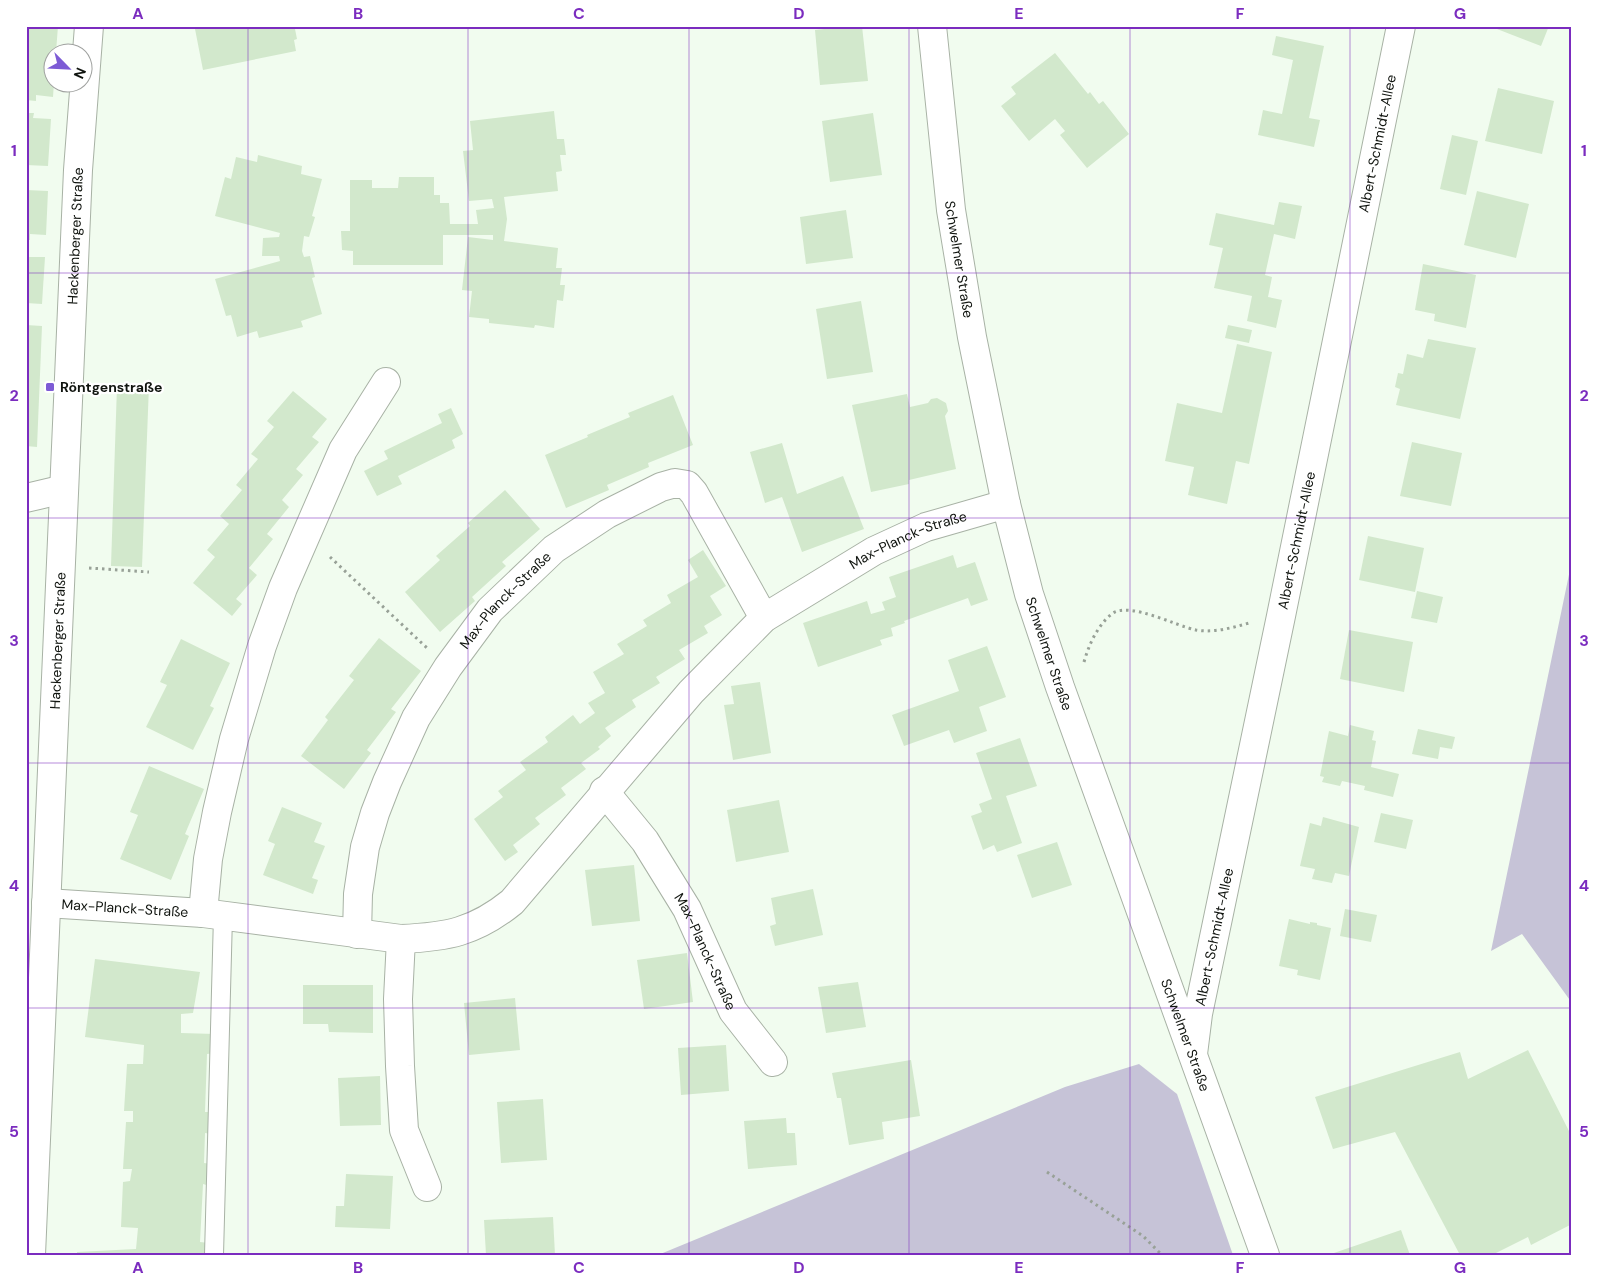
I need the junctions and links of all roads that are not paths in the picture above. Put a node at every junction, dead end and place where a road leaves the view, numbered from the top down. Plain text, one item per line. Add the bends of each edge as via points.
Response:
1 (89, 26) edge
2 (932, 26) edge
3 (1401, 26) edge
4 (386, 382) dead end
5 (64, 489) junction
6 (26, 498) edge
7 (1006, 504) junction
8 (764, 618) junction
9 (604, 791) junction
10 (46, 902) junction
11 (213, 915) junction
12 (357, 934) junction
13 (401, 939) junction
14 (1193, 1054) junction
15 (773, 1062) dead end
16 (427, 1187) dead end
17 (31, 1255) edge
18 (214, 1255) edge
19 (1265, 1255) edge

1 - 5 street, Hackenberger Straße via 78,170
2 - 7 street, Schwelmer Straße via 951,210 972,337
3 - 14 street, Albert-Schmidt-Allee via 1198,1014
4 - 11 street, Max-Planck-Straße via 343,450 305,534 262,646 234,739 208,859
5 - 6 street
5 - 10 street, Hackenberger Straße
7 - 8 street, Max-Planck-Straße via 926,527 874,551
7 - 14 street, Schwelmer Straße via 1029,594 1060,687
8 - 9 street, Max-Planck-Straße via 690,692
8 - 12 street, Max-Planck-Straße via 687,485 675,483 660,487 607,514 554,550 490,610 416,718 387,782 365,847 358,894
9 - 13 street, Max-Planck-Straße via 512,902 495,916 461,932
9 - 15 street, Max-Planck-Straße via 650,849 687,909 734,1011
10 - 11 street, Max-Planck-Straße
10 - 17 street, Hackenberger Straße
11 - 12 street, Max-Planck-Straße
11 - 18 lane
12 - 13 street, Max-Planck-Straße
13 - 16 street via 398,1008 404,1130
14 - 19 street, Schwelmer Straße

